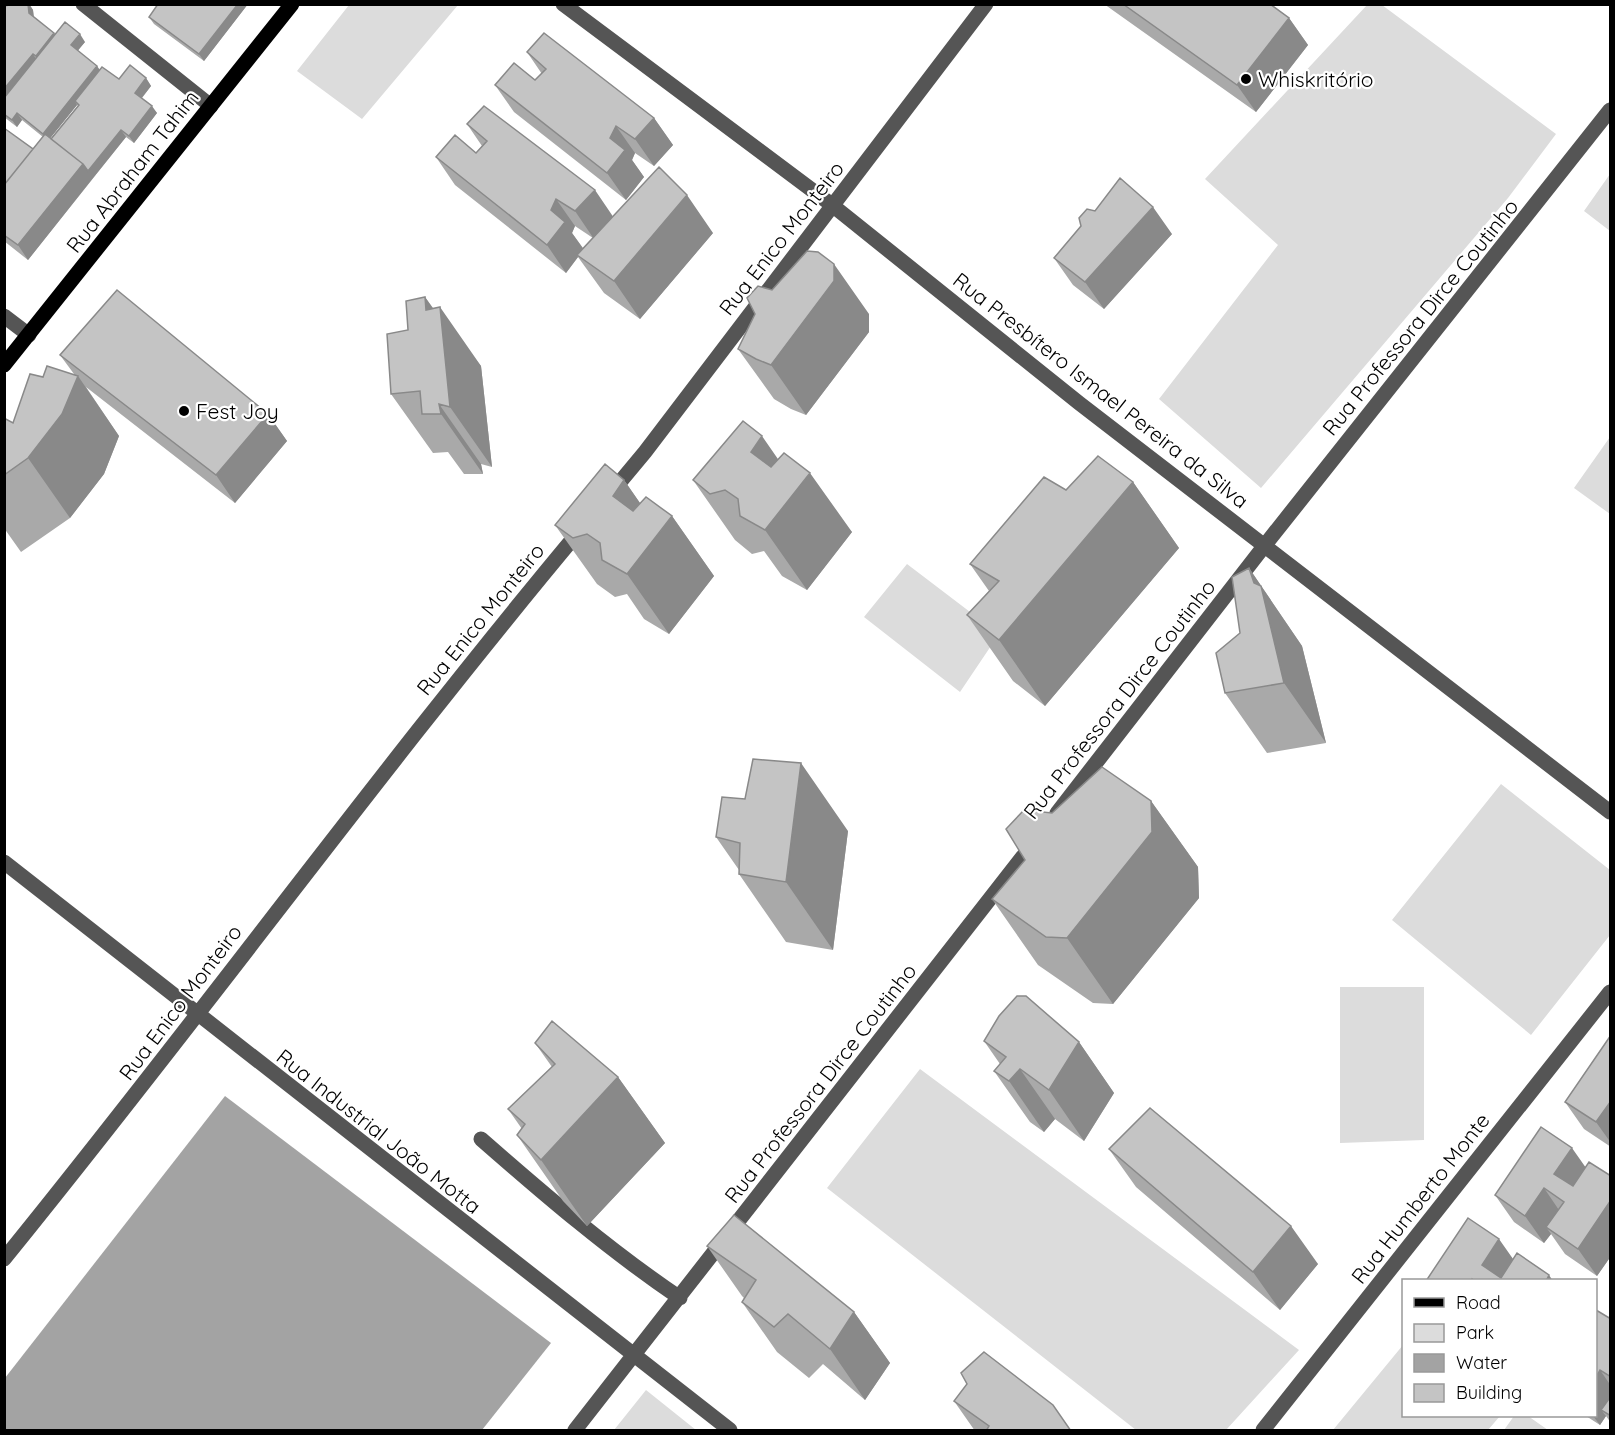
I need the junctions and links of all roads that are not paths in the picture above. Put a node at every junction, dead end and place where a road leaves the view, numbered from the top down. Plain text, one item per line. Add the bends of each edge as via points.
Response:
1 (82, 4) edge
2 (292, 4) edge
3 (563, 4) edge
4 (986, 4) edge
5 (211, 105) junction
6 (1611, 110) edge
7 (832, 205) junction
8 (4, 316) edge
9 (29, 336) junction
10 (4, 364) edge
11 (1265, 544) junction
12 (1611, 812) edge
13 (4, 862) edge
14 (1611, 992) edge
15 (196, 1014) junction
16 (482, 1139) dead end
17 (4, 1259) edge
18 (680, 1298) junction
19 (634, 1357) junction
20 (575, 1431) edge
21 (730, 1431) edge
22 (1263, 1431) edge

1 - 5 street
2 - 5 main road, Rua Abraham Tahim
3 - 7 street, Rua Presbítero Ismael Pereira da Silva
4 - 7 street, Rua Enico Monteiro
5 - 9 main road, Rua Abraham Tahim
6 - 11 street, Rua Professora Dirce Coutinho
7 - 11 street, Rua Presbítero Ismael Pereira da Silva via 1079,403
7 - 15 street, Rua Enico Monteiro via 645,452 484,646
8 - 9 street
9 - 10 main road, Rua Abraham Tahim
11 - 12 street, Rua Presbítero Ismael Pereira da Silva
11 - 18 street, Rua Professora Dirce Coutinho
13 - 15 street, Rua Industrial João Motta
14 - 22 street, Rua Humberto Monte
15 - 17 street, Rua Enico Monteiro
15 - 19 street, Rua Industrial João Motta
16 - 18 street via 539,1191
18 - 19 street, Rua Professora Dirce Coutinho
19 - 20 street, Rua Professora Dirce Coutinho
19 - 21 street, Rua Industrial João Motta

